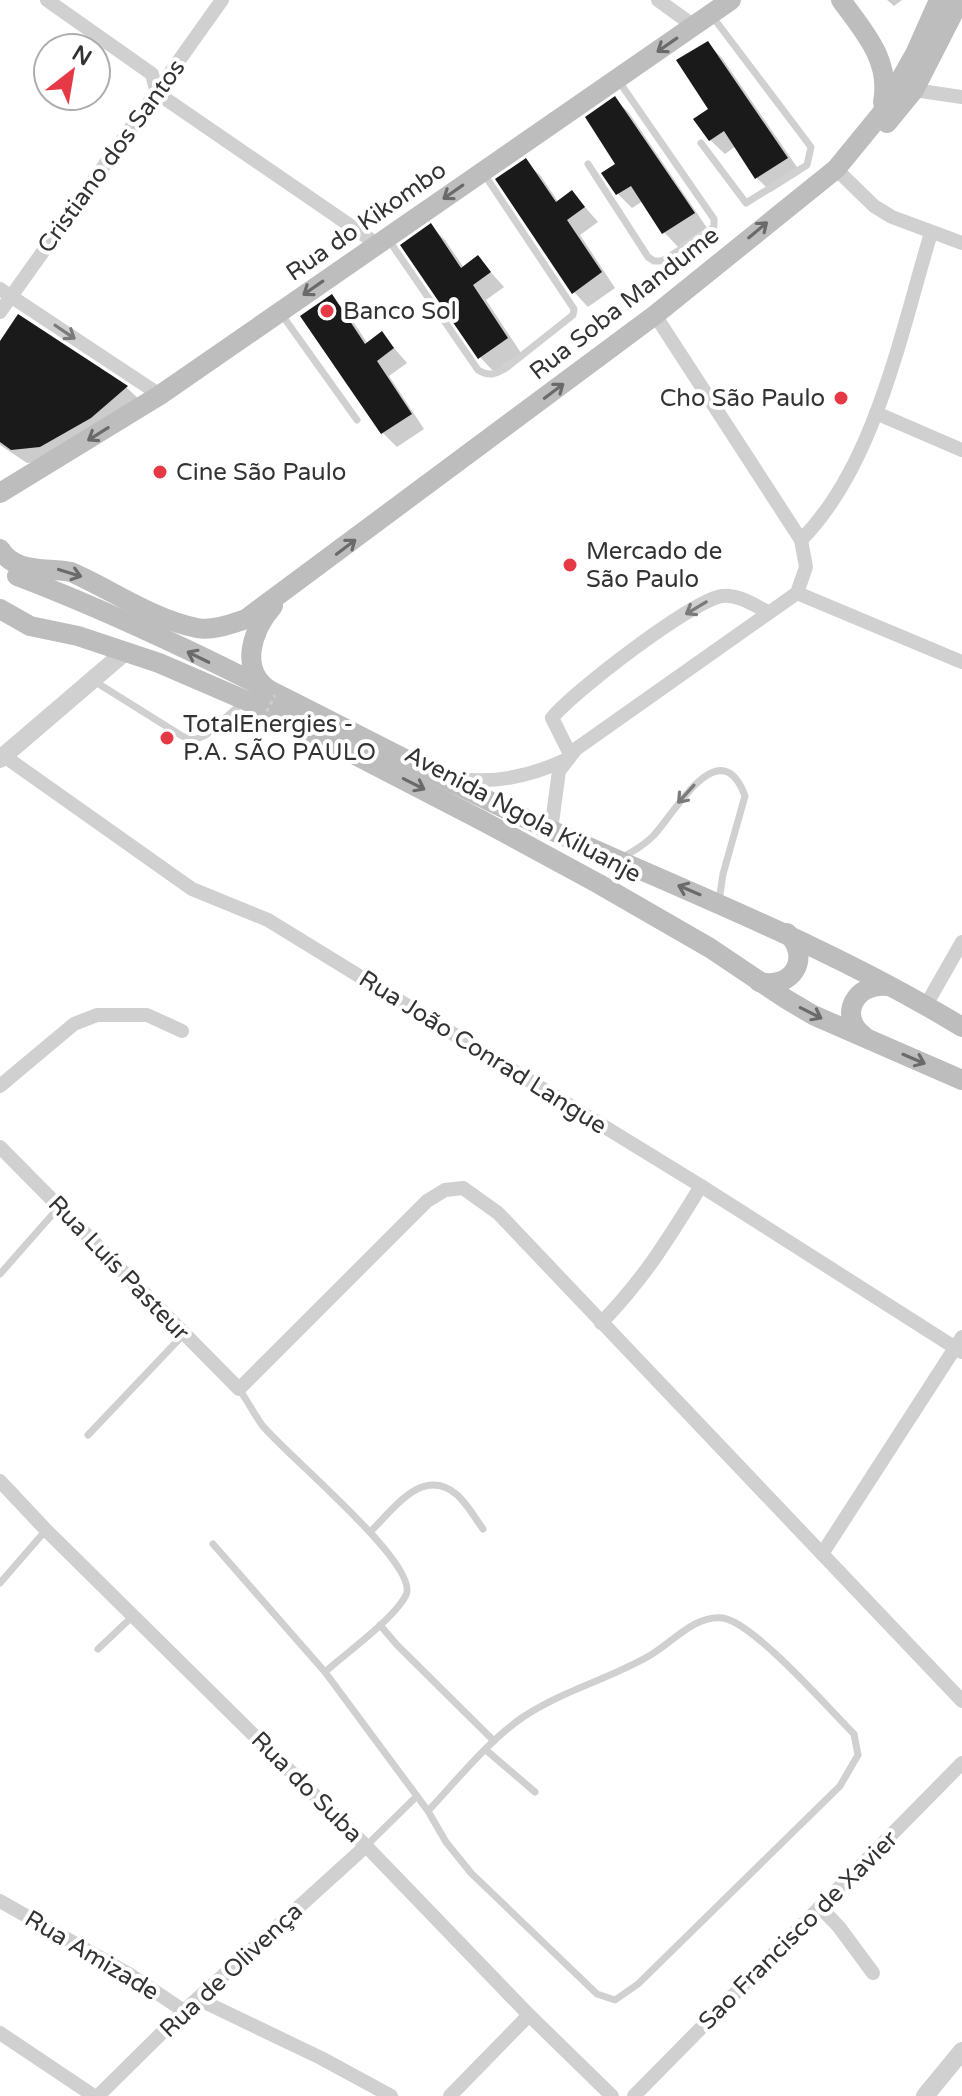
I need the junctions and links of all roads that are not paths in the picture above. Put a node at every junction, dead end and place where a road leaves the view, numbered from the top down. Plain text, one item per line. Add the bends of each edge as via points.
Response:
1 (47, 0) edge
2 (222, 0) edge
3 (658, 0) edge
4 (731, 0) edge
5 (841, 0) edge
6 (849, 0) edge
7 (939, 0) edge
8 (960, 0) edge
9 (702, 20) junction
10 (936, 48) junction
11 (915, 54) junction
12 (617, 78) junction
13 (914, 90) junction
14 (157, 93) junction
15 (962, 97) edge
16 (881, 114) junction
17 (701, 143) dead end
18 (855, 145) junction
19 (588, 164) dead end
20 (836, 169) junction
21 (482, 172) junction
22 (931, 233) junction
23 (382, 241) junction
24 (962, 243) edge
25 (5, 293) edge
26 (0, 312) edge
27 (280, 312) junction
28 (655, 315) junction
29 (160, 395) junction
30 (876, 413) junction
31 (357, 420) dead end
32 (962, 450) edge
33 (27, 478) junction
34 (0, 493) edge
35 (0, 505) edge
36 (801, 540) junction
37 (0, 549) edge
38 (0, 570) edge
39 (797, 593) junction
40 (283, 594) junction
41 (0, 609) edge
42 (768, 612) junction
43 (125, 652) junction
44 (962, 662) edge
45 (92, 680) junction
46 (272, 693) junction
47 (246, 699) junction
48 (2, 757) edge
49 (568, 757) junction
50 (430, 773) junction
51 (551, 830) junction
52 (619, 860) junction
53 (719, 903) junction
54 (787, 933) junction
55 (962, 942) edge
56 (759, 982) junction
57 (887, 986) junction
58 (926, 1005) junction
59 (962, 1027) edge
60 (182, 1031) dead end
61 (867, 1037) junction
62 (962, 1080) edge
63 (0, 1086) edge
64 (0, 1147) edge
65 (701, 1186) junction
66 (59, 1207) junction
67 (0, 1274) edge
68 (601, 1323) junction
69 (184, 1334) junction
70 (960, 1346) edge
71 (239, 1389) junction
72 (88, 1435) dead end
73 (0, 1481) edge
74 (483, 1529) dead end
75 (46, 1530) junction
76 (370, 1532) junction
77 (213, 1544) dead end
78 (822, 1554) junction
79 (0, 1583) edge
80 (134, 1615) junction
81 (380, 1625) junction
82 (98, 1649) dead end
83 (325, 1672) junction
84 (962, 1701) edge
85 (494, 1741) junction
86 (486, 1750) junction
87 (962, 1763) edge
88 (535, 1792) dead end
89 (417, 1796) junction
90 (428, 1811) junction
91 (366, 1846) junction
92 (0, 1901) edge
93 (820, 1907) junction
94 (873, 1973) dead end
95 (198, 1999) junction
96 (184, 2011) junction
97 (529, 2015) junction
98 (0, 2033) edge
99 (962, 2051) edge
100 (96, 2096) edge
101 (391, 2096) edge
102 (450, 2096) edge
103 (612, 2096) edge
104 (634, 2096) edge
105 (925, 2096) edge

1 - 14 street via 152,74
2 - 14 street, Cristiano dos Santos
3 - 9 street
4 - 9 main road, Rua do Kikombo
5 - 16 main road via 878,52 885,89
6 - 11 main road via 886,50
7 - 11 main road, Rua Soba Mandume
8 - 10 main road
9 -> 12 main road, Rua do Kikombo
9 - 17 lane via 811,147 807,165 746,203
10 - 11 main road
10 - 13 main road
11 - 16 main road, Rua Soba Mandume
12 - 19 lane via 714,226 662,261 654,261
12 - 21 main road, Rua do Kikombo
13 - 15 street
13 - 18 main road via 882,129
14 - 23 street
14 - 25 street, Cristiano dos Santos
16 - 18 main road, Rua Soba Mandume
18 - 20 main road, Rua Soba Mandume
20 - 22 street via 874,206
28 -> 20 main road, Rua Soba Mandume
21 -> 23 main road, Rua do Kikombo
21 - 23 lane via 574,309 506,368 495,375 478,370
22 - 24 street
22 - 30 street
23 -> 27 main road, Rua do Kikombo
25 - 26 street, Cristiano dos Santos
25 -> 29 street
27 - 29 main road, Rua do Kikombo
27 - 31 lane
28 - 36 street
40 -> 28 main road, Rua Soba Mandume
29 -> 33 main road, Rua do Kikombo
30 - 32 street
30 - 36 street via 847,480
33 - 34 main road
33 - 35 main road
36 - 39 street via 806,567
37 -> 40 main road via 17,564 71,572 157,614 199,628 246,619
46 -> 38 main road, Avenida Ngola Kiluanje via 158,637
39 - 42 street
39 - 44 street
40 - 46 main road via 256,629 252,643 254,674
41 - 43 main road, Avenida Ngola Kiluanje via 30,626
42 - 49 street
42 -> 49 street via 736,596 712,598 611,666 552,718
43 - 45 street
43 - 47 main road, Avenida Ngola Kiluanje
45 - 47 lane via 194,740
45 - 48 street
46 - 50 main road, Avenida Ngola Kiluanje
47 -> 56 main road, Avenida Ngola Kiluanje via 599,884
48 - 65 street, Rua João Conrad Langue via 192,889 268,920
49 - 50 street via 536,773 502,778
49 - 51 street via 556,784
50 - 51 main road, Avenida Ngola Kiluanje
51 - 52 main road, Avenida Ngola Kiluanje
53 -> 52 main road, Avenida Ngola Kiluanje
53 -> 52 lane via 745,796 726,773 715,772 696,783 652,838
53 - 54 main road, Avenida Ngola Kiluanje
54 - 56 main road via 798,948 793,974 777,984
54 - 57 main road, Avenida Ngola Kiluanje
55 - 58 street
56 -> 61 main road, Avenida Ngola Kiluanje via 813,1015
57 - 58 main road, Avenida Ngola Kiluanje
57 - 61 main road via 869,987 855,998 851,1016
58 - 59 main road, Avenida Ngola Kiluanje
60 - 63 street via 147,1015 97,1015 74,1024
61 -> 62 main road, Avenida Ngola Kiluanje
64 - 66 street, Rua Luís Pasteur
65 - 68 street via 657,1259
65 - 70 street, Rua João Conrad Langue
66 - 67 lane
66 - 69 street, Rua Luís Pasteur
68 - 71 street via 498,1213 463,1188 445,1190 406,1221
68 - 78 street
69 - 71 street, Rua Luís Pasteur
69 - 72 lane
70 - 78 street
71 - 76 lane via 263,1426
73 - 75 street, Rua do Suba
74 - 76 lane via 456,1493 434,1484 416,1487
75 - 79 lane
75 - 80 street, Rua do Suba
76 - 81 lane via 407,1581 407,1594
77 - 83 lane
78 - 84 street
80 - 82 lane
80 - 91 street, Rua do Suba
81 - 83 lane
81 - 85 lane
83 - 89 lane
85 - 86 lane
85 - 90 lane via 523,1717 650,1656 691,1625 722,1618 748,1629 854,1734 858,1755 840,1786 638,1984 615,2000 597,1994 471,1873
86 - 88 lane
86 - 90 lane
87 - 93 street, Sao Francisco de Xavier
89 - 90 lane
89 - 91 lane
91 - 95 street, Rua de Olivença
91 - 97 street, Rua do Suba
92 - 96 street, Rua Amizade
93 - 94 street
93 - 104 street, Sao Francisco de Xavier
95 - 96 street, Rua de Olivença
95 - 101 street
96 - 100 street, Rua de Olivença
97 - 102 street
97 - 103 street, Rua do Suba
98 - 100 street
99 - 105 street

